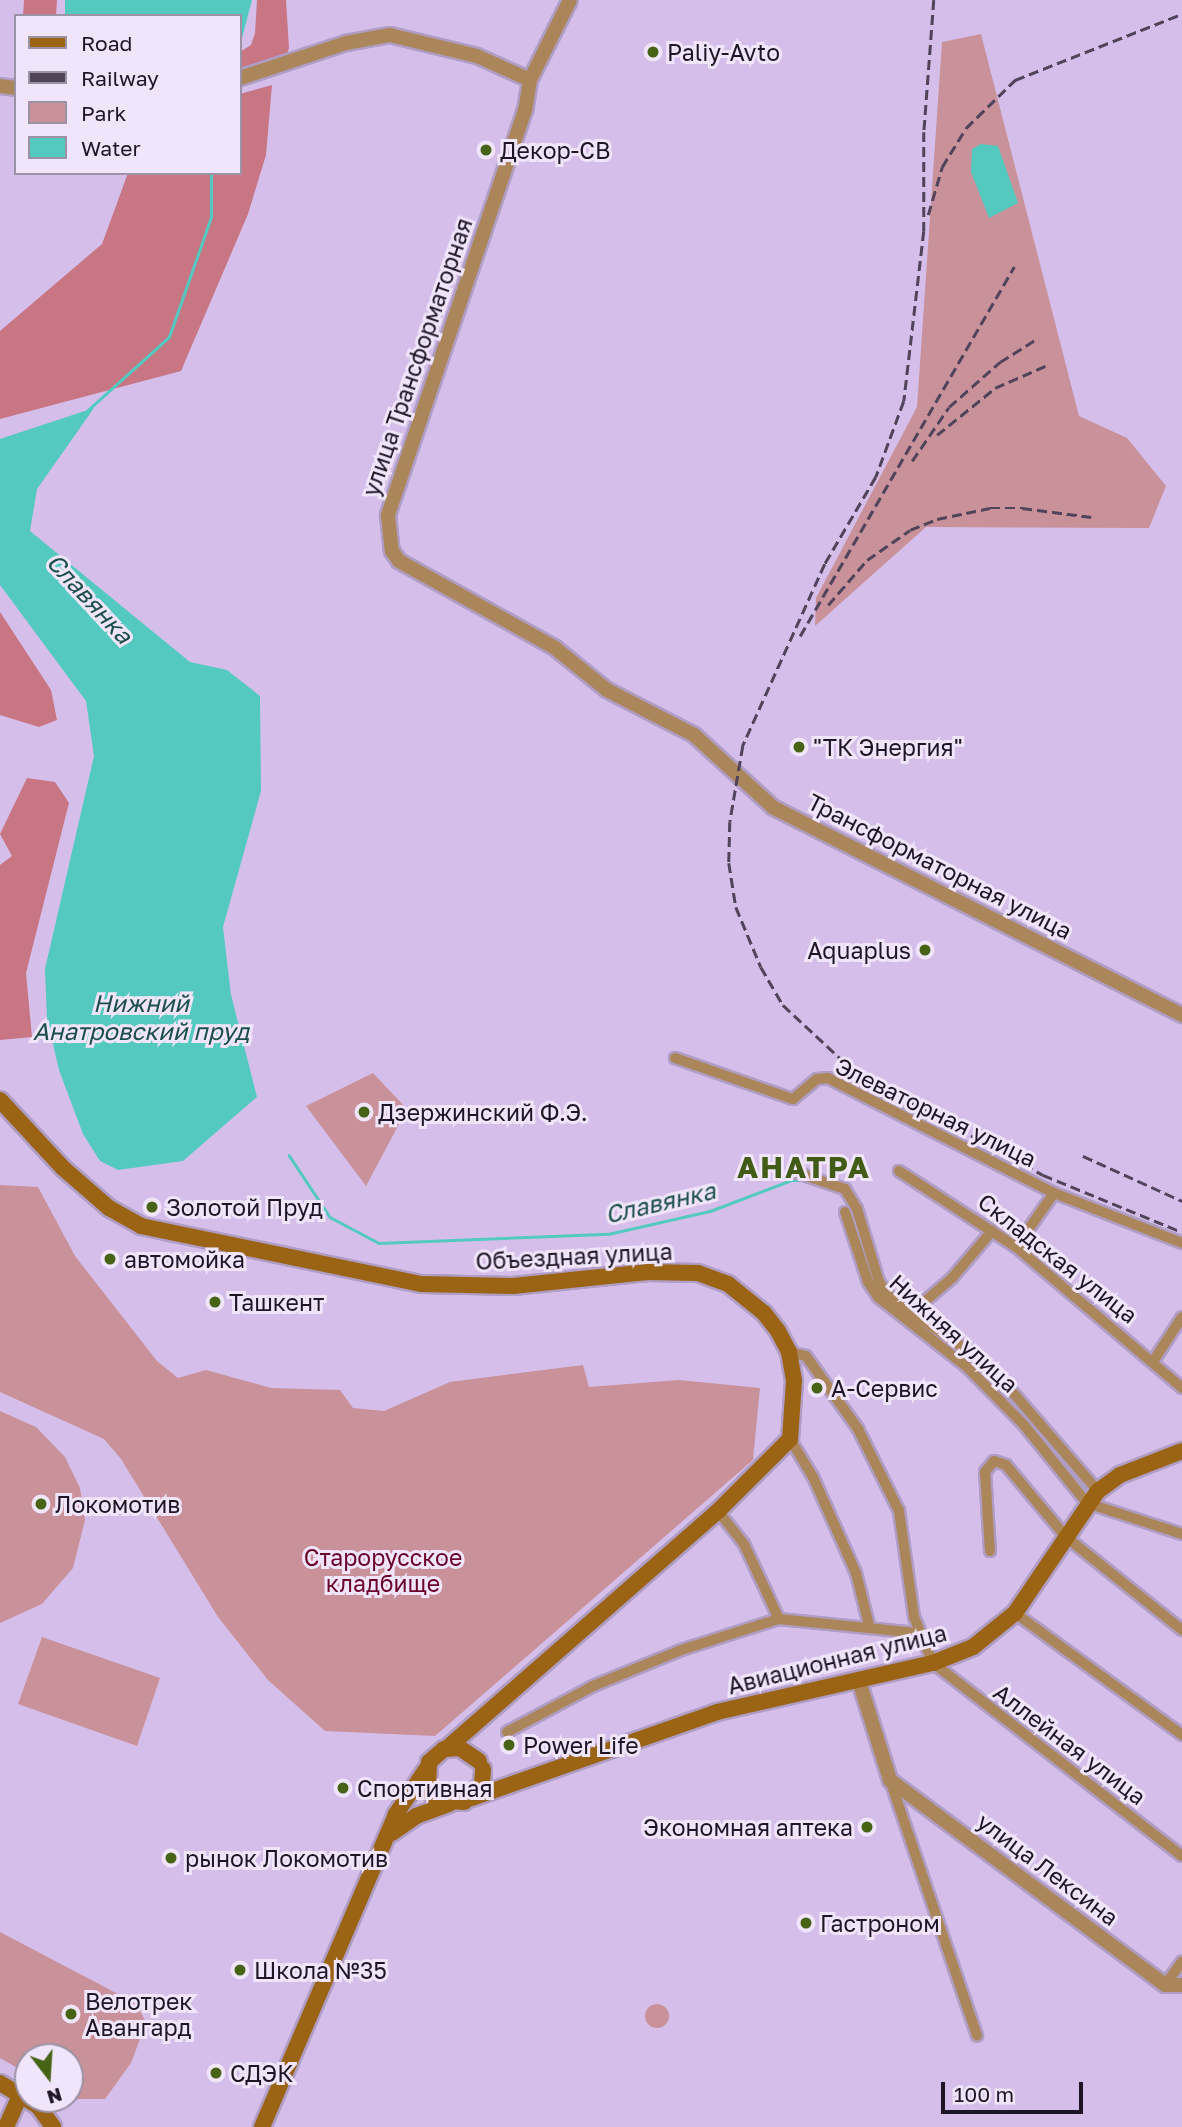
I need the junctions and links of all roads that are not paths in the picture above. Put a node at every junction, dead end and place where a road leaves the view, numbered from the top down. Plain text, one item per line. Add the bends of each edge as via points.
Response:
1 (570, 0) edge
2 (243, 77) edge
3 (530, 80) junction
4 (694, 735) joint
5 (1182, 1015) edge
6 (675, 1058) dead end
7 (0, 1100) edge
8 (792, 1171) dead end
9 (899, 1171) dead end
10 (1054, 1193) junction
11 (845, 1212) dead end
12 (992, 1231) junction
13 (1182, 1243) edge
14 (1016, 1247) junction
15 (911, 1313) junction
16 (1182, 1317) edge
17 (789, 1352) junction
18 (1154, 1360) junction
19 (1182, 1388) edge
20 (790, 1439) junction
21 (1182, 1451) edge
22 (1092, 1497) junction
23 (718, 1511) junction
24 (1182, 1534) edge
25 (1066, 1536) junction
26 (990, 1551) dead end
27 (1015, 1613) junction
28 (779, 1619) junction
29 (869, 1625) junction
30 (1182, 1630) edge
31 (918, 1633) junction
32 (933, 1663) junction
33 (859, 1681) junction
34 (480, 1722) junction
35 (507, 1732) dead end
36 (1182, 1735) edge
37 (447, 1748) junction
38 (481, 1765) junction
39 (427, 1768) junction
40 (890, 1780) junction
41 (509, 1785) junction
42 (472, 1798) junction
43 (449, 1804) junction
44 (388, 1838) junction
45 (1182, 1856) edge
46 (1182, 1962) edge
47 (1165, 1985) junction
48 (1182, 1985) edge
49 (976, 2036) dead end
50 (14, 2109) edge
51 (6, 2127) edge
52 (262, 2127) edge

1 - 3 street, улица Трансформаторная
2 - 3 street via 346,43 390,35 477,56
3 - 4 street, улица Трансформаторная via 525,110 388,515 389,540 399,561 555,648 607,690
4 - 5 street, Трансформаторная улица via 774,808
6 - 10 street, Элеваторная улица via 793,1099 817,1079 828,1078
7 - 17 main road, Объездная улица via 63,1168 109,1208 141,1226 421,1284 513,1286 648,1272 698,1273 728,1284 764,1312
8 - 15 street, Нижняя улица via 845,1189 857,1209 879,1282
9 - 12 street, Складская улица
10 - 13 street, Элеваторная улица
10 - 14 street
11 - 22 street, Нижняя улица via 877,1297 967,1367
12 - 14 street, Складская улица
12 - 15 street via 952,1278
14 - 18 street, Складская улица
15 - 22 street, Нижняя улица via 974,1355 999,1379
16 - 18 street
17 - 20 main road, Объездная улица via 795,1398
17 - 31 street via 806,1356 858,1429 899,1511
18 - 19 street, Складская улица
20 - 23 main road
20 - 29 street via 813,1477 856,1573
21 - 22 main road, Авиационная улица via 1120,1475
22 - 24 street
22 - 25 main road, Авиационная улица
23 - 28 street via 744,1544
23 - 34 main road
25 - 26 street via 1006,1465 994,1461 985,1472
25 - 27 main road, Авиационная улица
25 - 30 street
27 - 32 main road, Авиационная улица via 989,1637
27 - 36 street
28 - 29 street
28 - 35 street via 681,1650 593,1686
29 - 31 street
31 - 32 street
32 - 33 main road, Авиационная улица
32 - 45 street, Аллейная улица
33 - 40 street
33 - 41 main road, Авиационная улица via 717,1712
34 - 37 main road
34 - 38 main road via 475,1745
37 - 38 main road via 466,1750
37 - 39 main road via 432,1757
38 - 41 main road
38 - 42 main road via 482,1784
39 - 43 main road via 428,1790
39 - 44 main road via 396,1814
40 - 47 street, улица Лексина
40 - 49 street
41 - 42 main road, Авиационная улица
42 - 43 main road
43 - 44 main road via 416,1815
44 - 52 main road
46 - 47 street
47 - 48 street
50 - 51 main road

